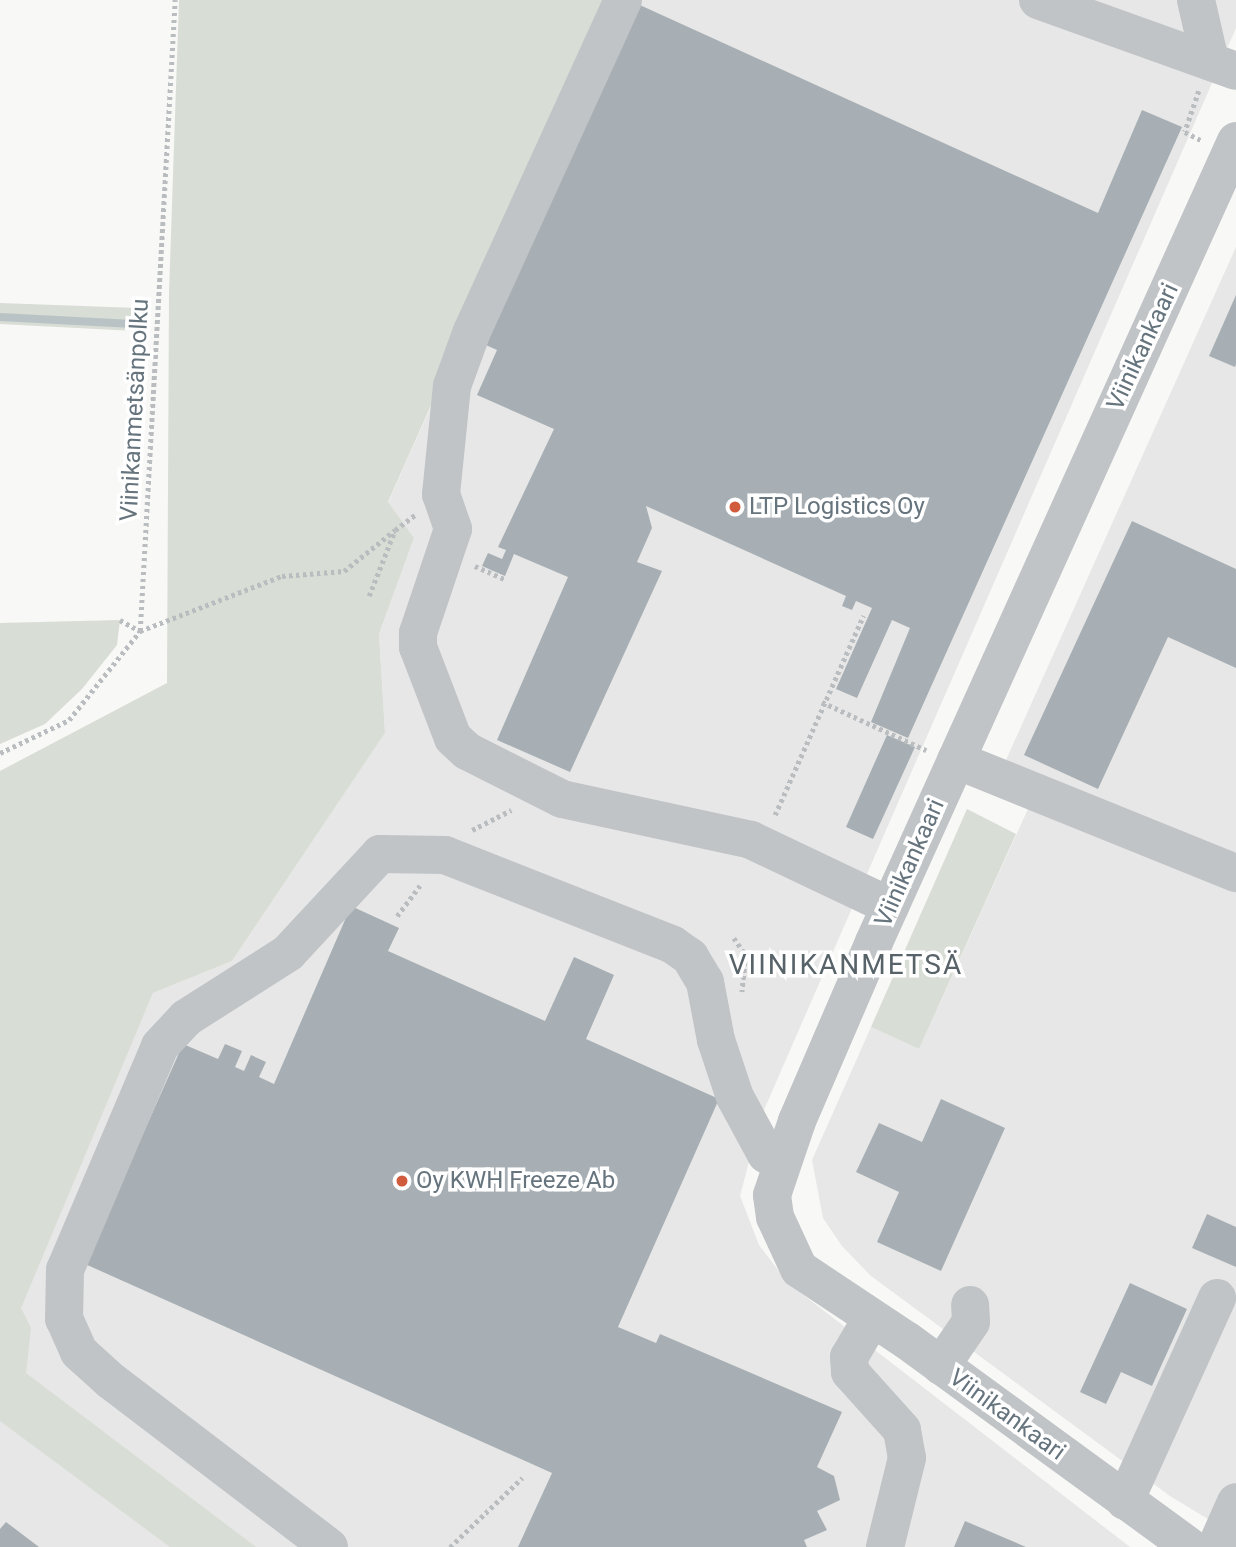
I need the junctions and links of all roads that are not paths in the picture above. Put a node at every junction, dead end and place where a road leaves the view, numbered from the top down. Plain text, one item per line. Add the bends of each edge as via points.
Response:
1 (623, 0) edge
2 (1038, 0) edge
3 (1220, 0) edge
4 (1211, 42) edge
5 (1236, 141) edge
6 (947, 757) junction
7 (1236, 873) edge
8 (890, 906) junction
9 (780, 1164) junction
10 (1217, 1298) dead end
11 (981, 1315) dead end
12 (872, 1318) junction
13 (941, 1366) junction
14 (1125, 1501) junction
15 (1236, 1502) edge
16 (329, 1547) edge
17 (885, 1547) edge
18 (1190, 1547) edge
19 (1216, 1547) edge

1 - 8 street via 472,331 452,386 440,494 453,529 418,633 418,647 453,738 467,751 562,799 751,840
2 - 4 street
3 - 4 street
5 - 6 street, Viinikankaari
6 - 7 street
6 - 8 street, Viinikankaari
8 - 9 street, Viinikankaari
9 - 12 street, Viinikankaari via 772,1195 775,1217 799,1269
9 - 16 street via 766,1154 735,1097 716,1040 705,982 690,957 673,945 445,855 380,854 288,953 186,1018 160,1045 65,1270 64,1319 79,1352 110,1381
10 - 14 street
11 - 13 street
12 - 13 street, Viinikankaari
12 - 17 street via 849,1357 850,1371 902,1430 907,1458
13 - 14 street, Viinikankaari
14 - 18 street, Viinikankaari
15 - 19 street

